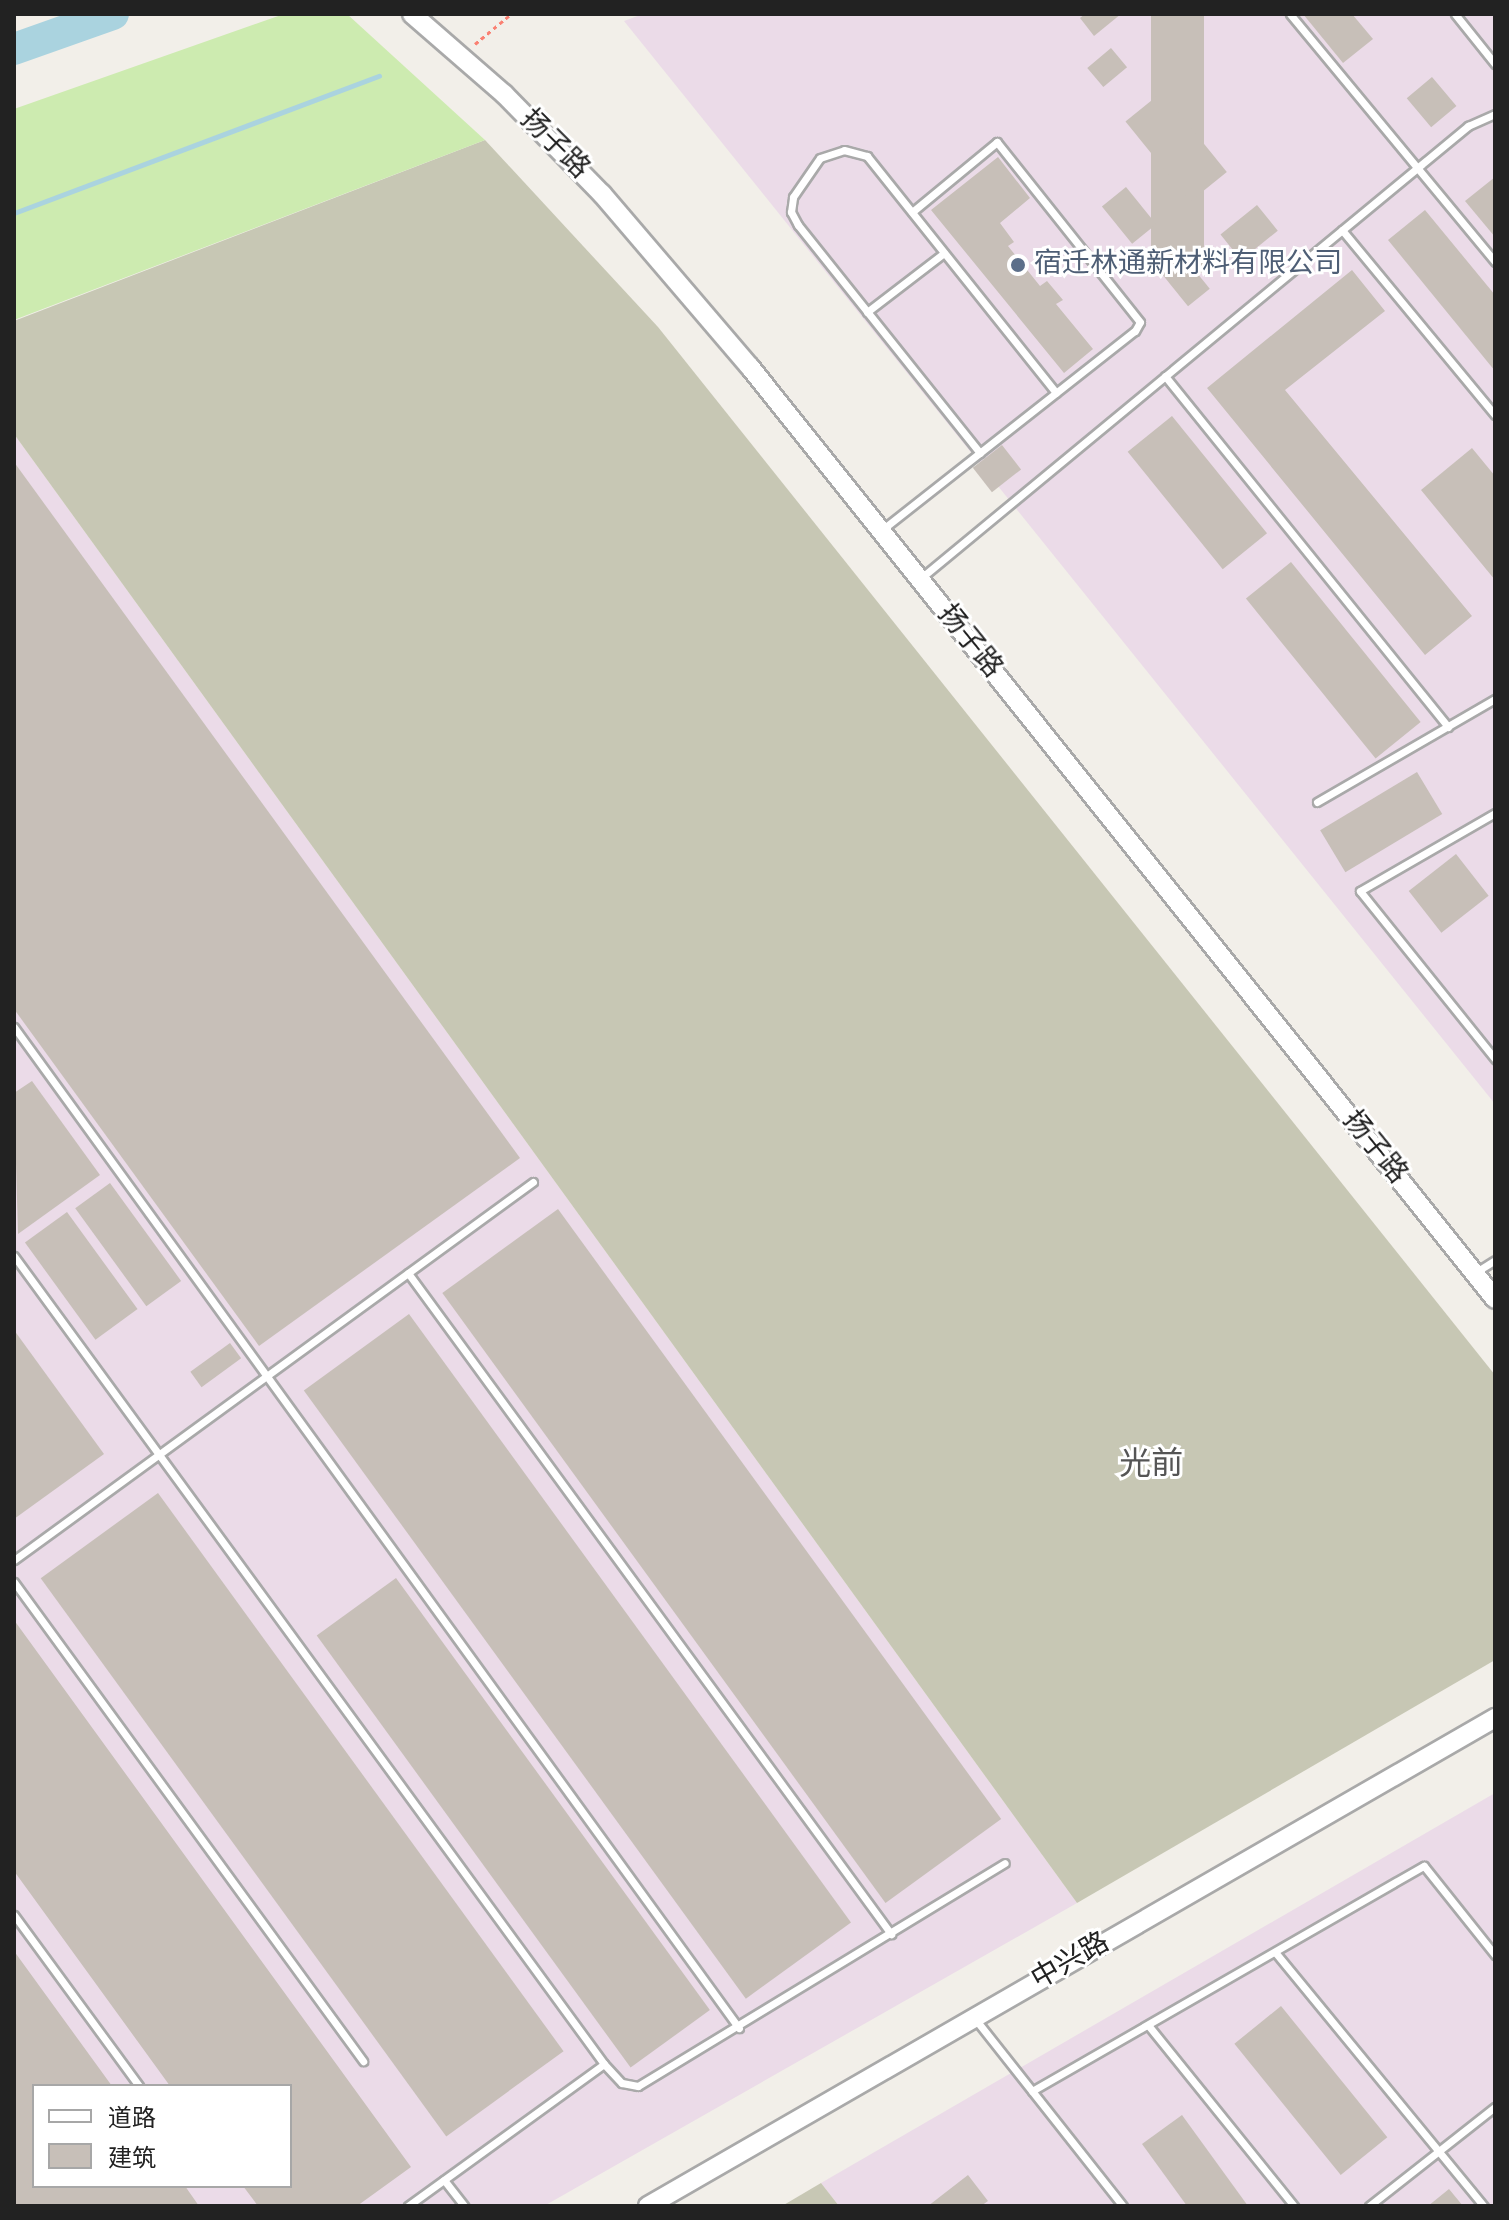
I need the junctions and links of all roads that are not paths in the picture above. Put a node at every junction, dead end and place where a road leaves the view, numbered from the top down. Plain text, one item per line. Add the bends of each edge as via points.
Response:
1 (412, 14) edge
2 (1290, 14) edge
3 (1455, 14) edge
4 (1495, 64) edge
5 (1495, 114) edge
6 (1417, 168) junction
7 (912, 212) junction
8 (1342, 230) junction
9 (944, 253) junction
10 (1495, 262) edge
11 (867, 312) junction
12 (1165, 376) junction
13 (1056, 393) junction
14 (1495, 415) edge
15 (980, 453) junction
16 (881, 531) junction
17 (919, 579) junction
18 (1495, 699) edge
19 (1448, 727) junction
20 (1317, 802) dead end
21 (1495, 813) edge
22 (14, 1027) edge
23 (1495, 1059) edge
24 (533, 1182) dead end
25 (14, 1256) edge
26 (1495, 1260) edge
27 (408, 1273) junction
28 (1474, 1273) junction
29 (1495, 1299) edge
30 (267, 1376) junction
31 (159, 1455) junction
32 (14, 1560) edge
33 (14, 1582) edge
34 (1495, 1718) edge
35 (1005, 1863) dead end
36 (14, 1915) edge
37 (891, 1934) junction
38 (1275, 1952) junction
39 (1495, 1955) edge
40 (974, 2018) junction
41 (1148, 2025) junction
42 (739, 2028) junction
43 (363, 2061) dead end
44 (604, 2064) junction
45 (138, 2084) edge
46 (1032, 2091) junction
47 (1495, 2107) edge
48 (1439, 2151) junction
49 (444, 2180) junction
50 (408, 2206) edge
51 (464, 2206) edge
52 (648, 2206) edge
53 (1123, 2206) edge
54 (1294, 2206) edge
55 (1369, 2206) edge
56 (1484, 2206) edge

1 - 16 street, 扬子路 via 602,194
2 - 6 lane
3 - 4 lane
5 - 6 lane via 1468,126
6 - 8 lane
6 - 10 lane
7 - 9 lane
7 - 11 lane via 867,156 855,151 820,158 793,197 791,212 798,225
7 - 13 lane via 997,142 1140,322
8 - 12 lane
8 - 14 lane
9 - 11 lane
9 - 13 lane
11 - 15 lane
12 - 17 lane
12 - 19 lane
13 - 15 lane
15 - 16 lane
16 - 17 street, 扬子路
17 - 28 street, 扬子路
18 - 19 lane
19 - 20 lane
21 - 23 lane via 1360,891
22 - 30 lane
24 - 27 lane
25 - 31 lane
26 - 28 lane
27 - 30 lane
27 - 37 lane
28 - 29 street, 扬子路
30 - 31 lane
30 - 42 lane
31 - 32 lane
31 - 44 lane
33 - 43 lane
34 - 40 street, 中兴路
35 - 37 lane
36 - 45 lane
37 - 42 lane
38 - 39 lane via 1424,1866
38 - 41 lane
38 - 48 lane
40 - 46 lane
40 - 52 street, 中兴路
41 - 46 lane
41 - 54 lane
42 - 44 lane via 638,2086 622,2083
44 - 49 lane
46 - 53 lane
47 - 48 lane
48 - 55 lane
48 - 56 lane
49 - 50 lane
49 - 51 lane

